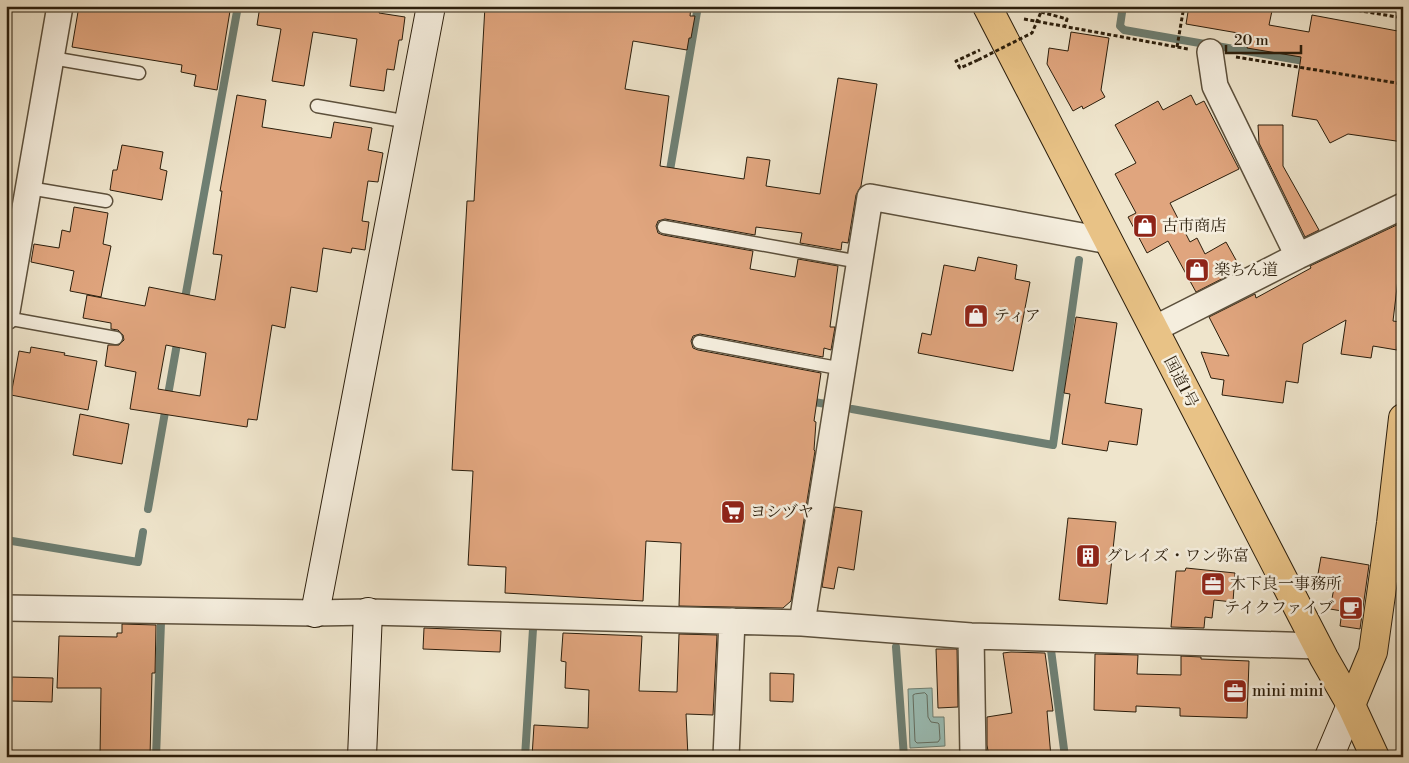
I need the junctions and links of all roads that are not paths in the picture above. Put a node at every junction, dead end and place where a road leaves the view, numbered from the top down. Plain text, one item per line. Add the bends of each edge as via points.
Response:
1 (60, 6) edge
2 (431, 6) edge
3 (987, 6) edge
4 (1210, 52) dead end
5 (52, 58) junction
6 (139, 73) dead end
7 (317, 106) dead end
8 (409, 122) junction
9 (29, 188) junction
10 (106, 201) dead end
11 (1403, 206) edge
12 (664, 227) dead end
13 (1109, 241) junction
14 (1298, 256) junction
15 (860, 262) junction
16 (6, 317) edge
17 (1154, 330) junction
18 (116, 338) dead end
19 (699, 342) dead end
20 (843, 369) junction
21 (1403, 418) edge
22 (6, 608) edge
23 (368, 612) junction
24 (315, 613) junction
25 (732, 621) junction
26 (802, 623) junction
27 (971, 636) junction
28 (1318, 646) junction
29 (1351, 705) junction
30 (362, 757) edge
31 (726, 757) edge
32 (973, 757) edge
33 (1329, 757) edge
34 (1376, 757) edge

1 - 5 street
2 - 8 street
3 - 13 main road, 国道1号
4 - 14 street via 1215,86
5 - 6 lane
5 - 9 street
7 - 8 lane
8 - 24 street
9 - 10 lane
9 - 16 street
11 - 14 street
12 - 15 lane
13 - 15 street via 870,197
13 - 17 main road, 国道1号
14 - 17 street
15 - 20 street
16 - 18 lane
17 - 28 main road, 国道1号
19 - 20 lane
20 - 26 street
21 - 29 main road via 1372,652
22 - 24 street
23 - 24 street
23 - 25 street
23 - 30 street
25 - 26 street
25 - 31 street
26 - 27 street
27 - 28 street
27 - 32 street
28 - 29 main road, 国道1号
29 - 33 street
29 - 34 main road, 国道1号

